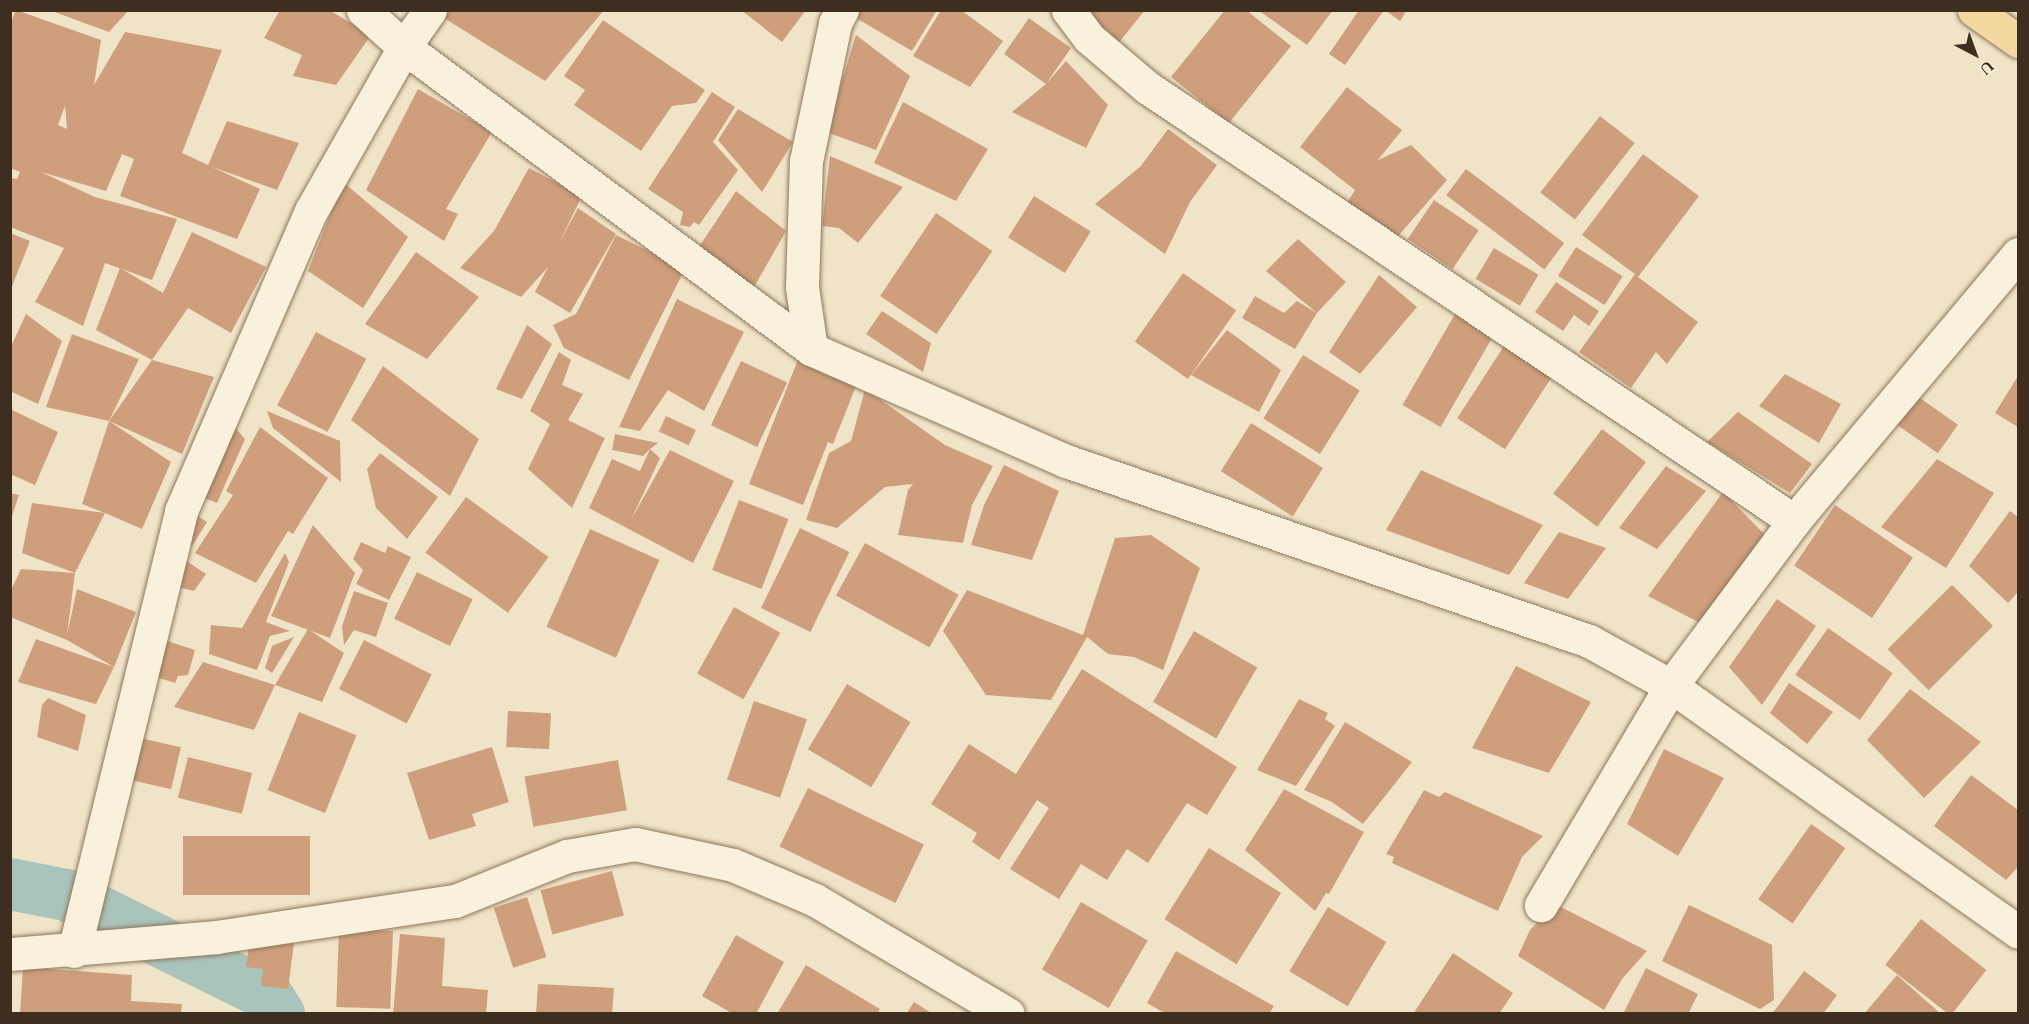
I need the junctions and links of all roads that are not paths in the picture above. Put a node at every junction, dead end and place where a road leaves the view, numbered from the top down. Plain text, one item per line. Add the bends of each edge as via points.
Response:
1 (363, 10) edge
2 (430, 10) edge
3 (842, 10) edge
4 (1068, 10) edge
5 (1974, 10) edge
6 (2019, 41) edge
7 (404, 47) junction
8 (2019, 254) edge
9 (811, 349) junction
10 (1794, 521) junction
11 (1671, 686) junction
12 (1541, 904) dead end
13 (2019, 932) edge
14 (74, 951) junction
15 (10, 954) edge
16 (1008, 1014) edge

1 - 7 street
2 - 7 street
3 - 9 street via 835,23 806,160 802,287
4 - 10 street via 1089,38 1148,88
5 - 6 main road
7 - 9 street
7 - 14 street via 311,211 181,511
8 - 10 street
9 - 11 street via 1066,461 1589,641
10 - 11 street
11 - 12 street
11 - 13 street
14 - 15 street
14 - 16 street via 216,937 455,901 567,856 635,844 733,865 815,900

